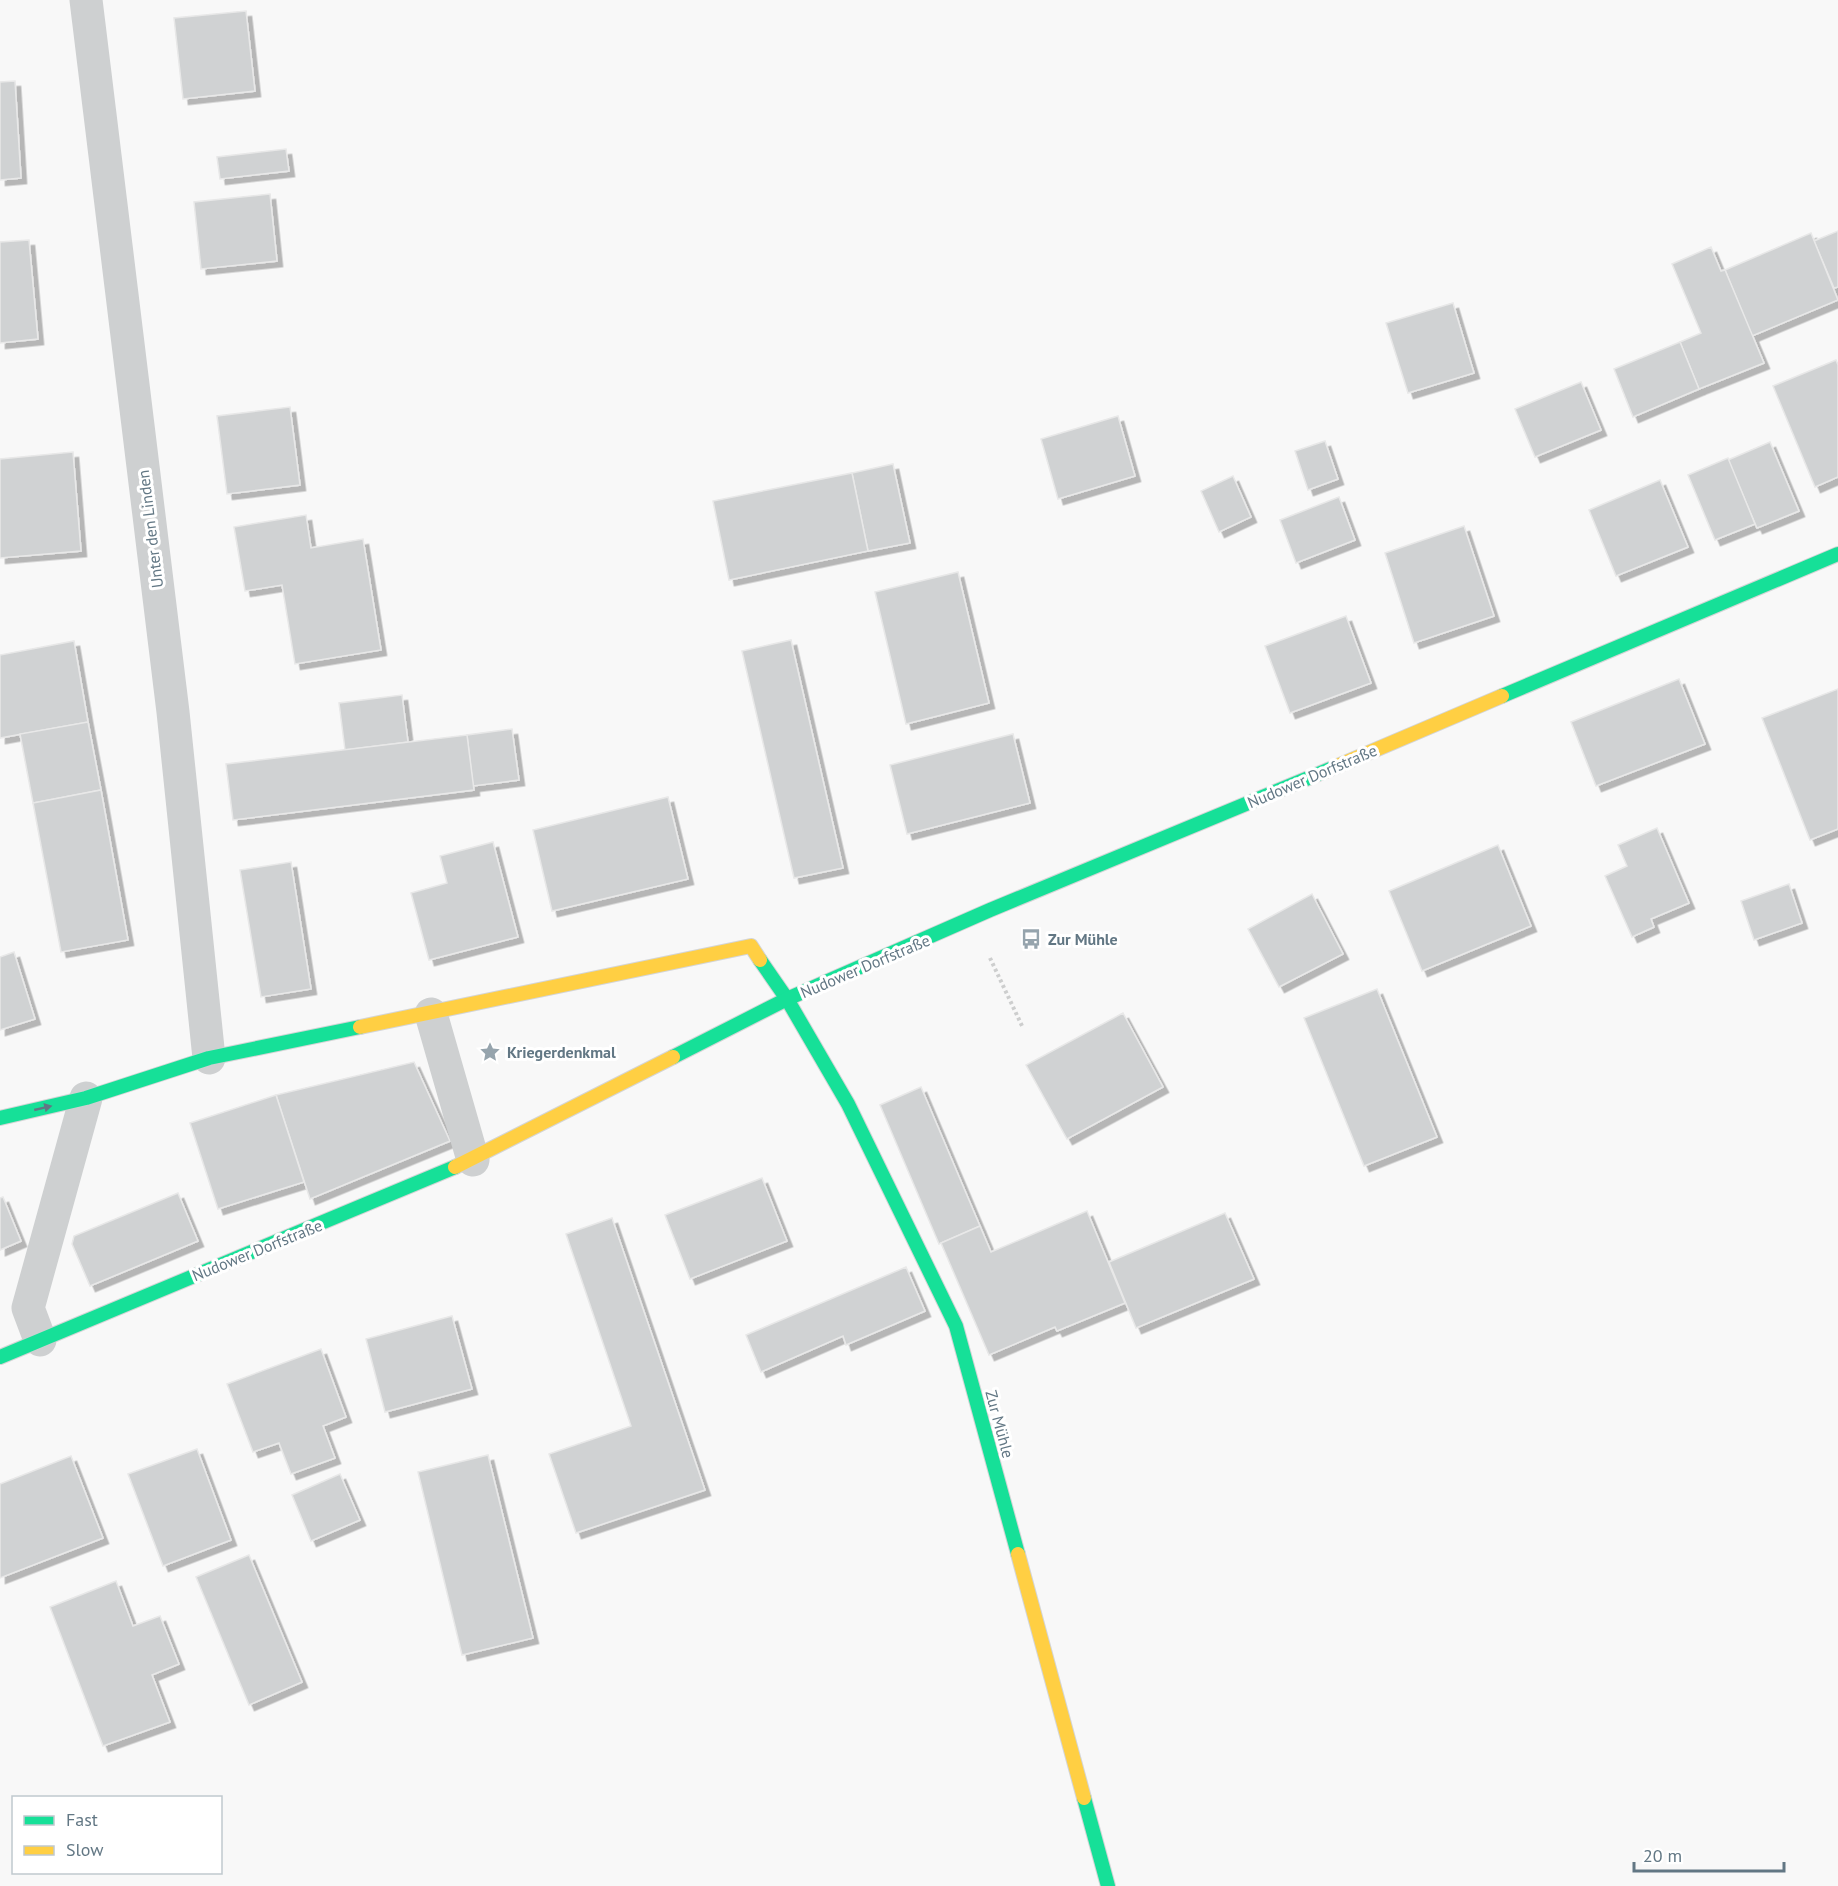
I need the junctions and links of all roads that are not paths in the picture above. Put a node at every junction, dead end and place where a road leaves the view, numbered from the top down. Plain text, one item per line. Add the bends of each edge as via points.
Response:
1 (86, 0) edge
2 (1838, 554) edge
3 (787, 999) junction
4 (431, 1014) junction
5 (208, 1058) junction
6 (86, 1098) junction
7 (0, 1118) edge
8 (473, 1160) junction
9 (40, 1340) junction
10 (0, 1357) edge
11 (1108, 1886) edge

1 - 5 street, Unter den Linden via 171,700
2 - 3 street, Nudower Dorfstraße
3 - 4 street, Nudower Dorfstraße via 751,946
3 - 8 street, Nudower Dorfstraße
3 - 11 street, Zur Mühle via 848,1104 956,1326
4 - 5 street, Nudower Dorfstraße
4 - 8 street
5 - 6 street, Nudower Dorfstraße
7 -> 6 street, Nudower Dorfstraße
6 - 9 street via 28,1308
8 - 9 street, Nudower Dorfstraße
9 - 10 street, Nudower Dorfstraße

